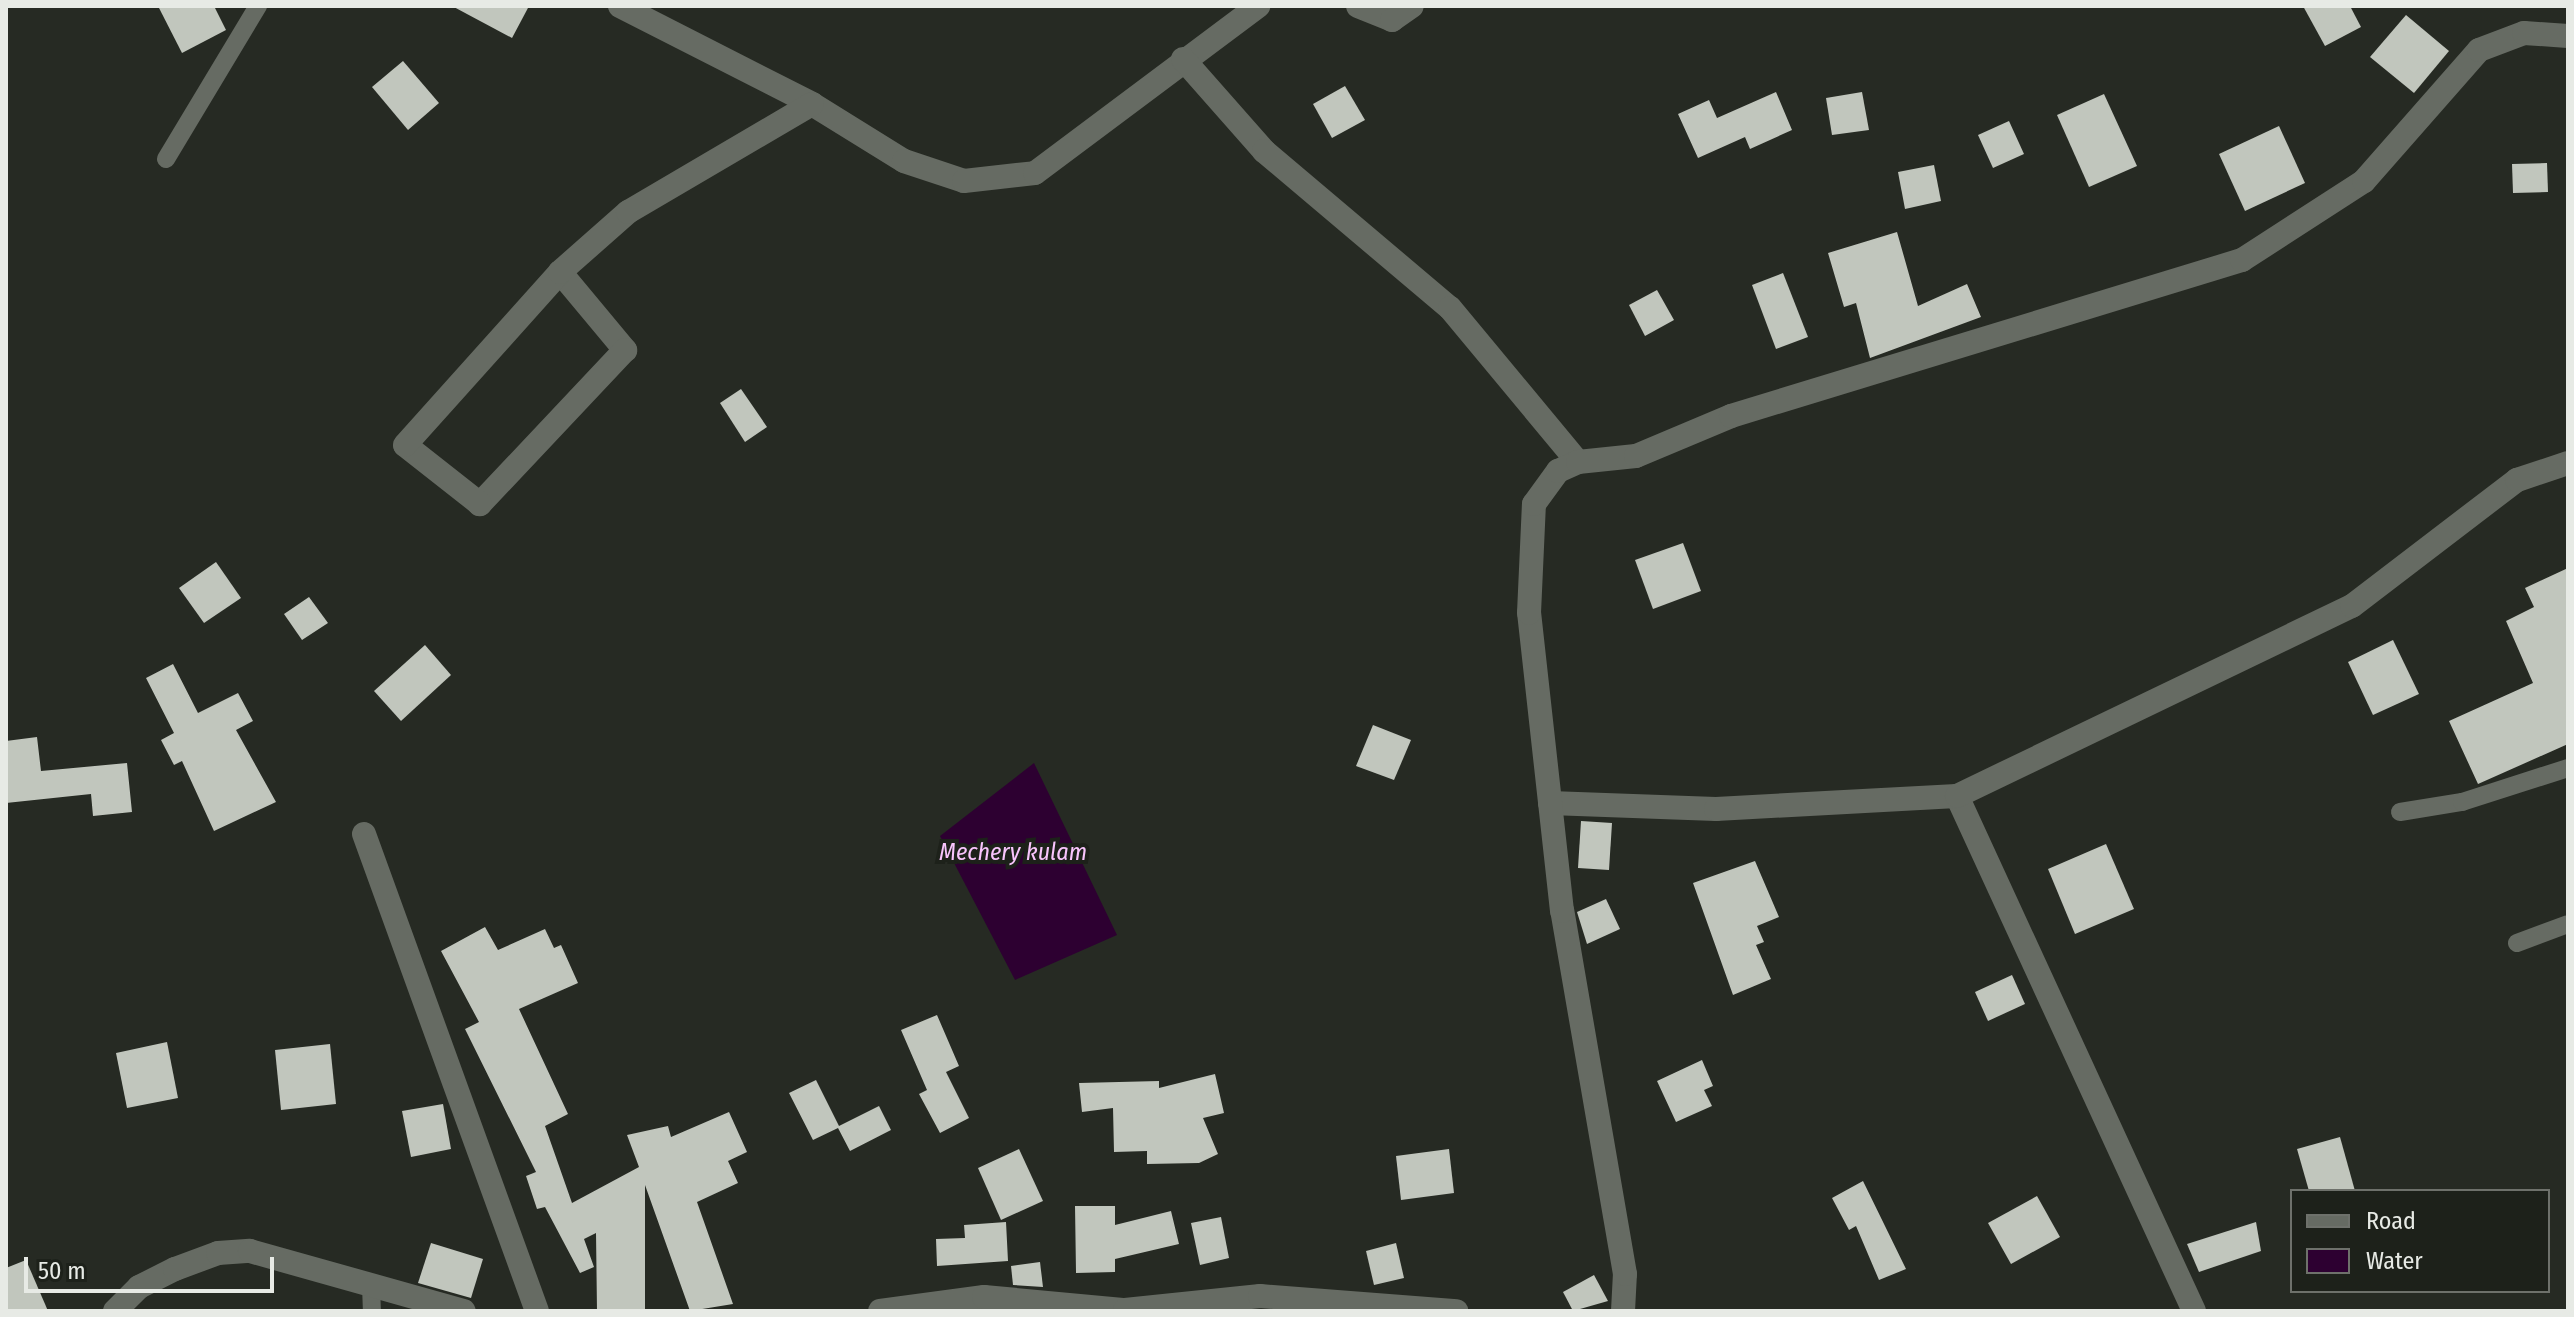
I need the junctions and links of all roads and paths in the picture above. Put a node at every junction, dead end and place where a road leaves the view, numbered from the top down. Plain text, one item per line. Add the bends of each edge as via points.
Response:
1 (258, 6) edge
2 (620, 6) edge
3 (1258, 6) edge
4 (1358, 6) edge
5 (1412, 6) edge
6 (2568, 36) edge
7 (1183, 59) junction
8 (812, 104) junction
9 (166, 159) dead end
10 (560, 272) junction
11 (1578, 462) junction
12 (2568, 463) edge
13 (2568, 768) edge
14 (1957, 796) junction
15 (1550, 803) junction
16 (2400, 812) dead end
17 (364, 834) dead end
18 (2568, 924) edge
19 (2517, 943) dead end
20 (371, 1285) junction
21 (115, 1311) edge
22 (372, 1311) edge
23 (464, 1311) edge
24 (537, 1311) edge
25 (880, 1311) edge
26 (1456, 1311) edge
27 (1623, 1311) edge
28 (2194, 1311) edge

1 - 9 lane
2 - 8 street
3 - 7 street
4 - 5 street via 1392,20
6 - 11 street via 2524,33 2479,50 2364,181 2242,260 1731,416 1636,456
7 - 8 street via 1035,173 964,181 904,161
7 - 11 street via 1264,151 1450,308
8 - 10 street via 628,212
10 - 10 street via 625,350 480,504 405,445
11 - 15 street via 1550,482 1534,504 1529,529 1529,613
12 - 14 street via 2517,480 2352,606
13 - 16 lane via 2462,802
14 - 15 street via 1716,809
14 - 28 street
15 - 27 street via 1562,911 1625,1274
17 - 24 street
18 - 19 lane
20 - 21 street via 250,1251 218,1253 139,1287
20 - 22 lane
20 - 23 street
25 - 26 street via 984,1297 1125,1310 1260,1296

